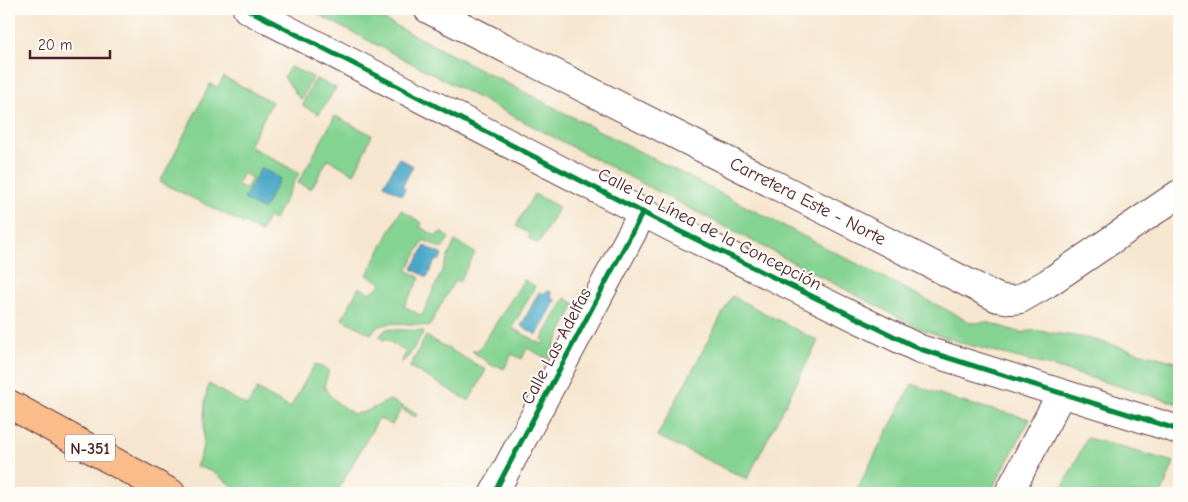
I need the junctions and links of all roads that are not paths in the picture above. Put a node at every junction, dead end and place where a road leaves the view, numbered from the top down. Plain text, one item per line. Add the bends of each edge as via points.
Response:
1 (247, 9) edge
2 (428, 9) edge
3 (1179, 194) edge
4 (643, 212) junction
5 (1061, 394) junction
6 (9, 404) edge
7 (1179, 430) edge
8 (172, 493) edge
9 (494, 493) edge
10 (1009, 493) edge

1 - 4 street, Calle La Línea de la Concepción
2 - 3 street, Carretera Este - Norte via 998,298 1020,299 1048,283
4 - 5 street, Calle La Línea de la Concepción via 920,348
4 - 9 street, Calle Las Adelfas
5 - 7 street, Calle La Línea de la Concepción
5 - 10 street
6 - 8 highway, N-351

